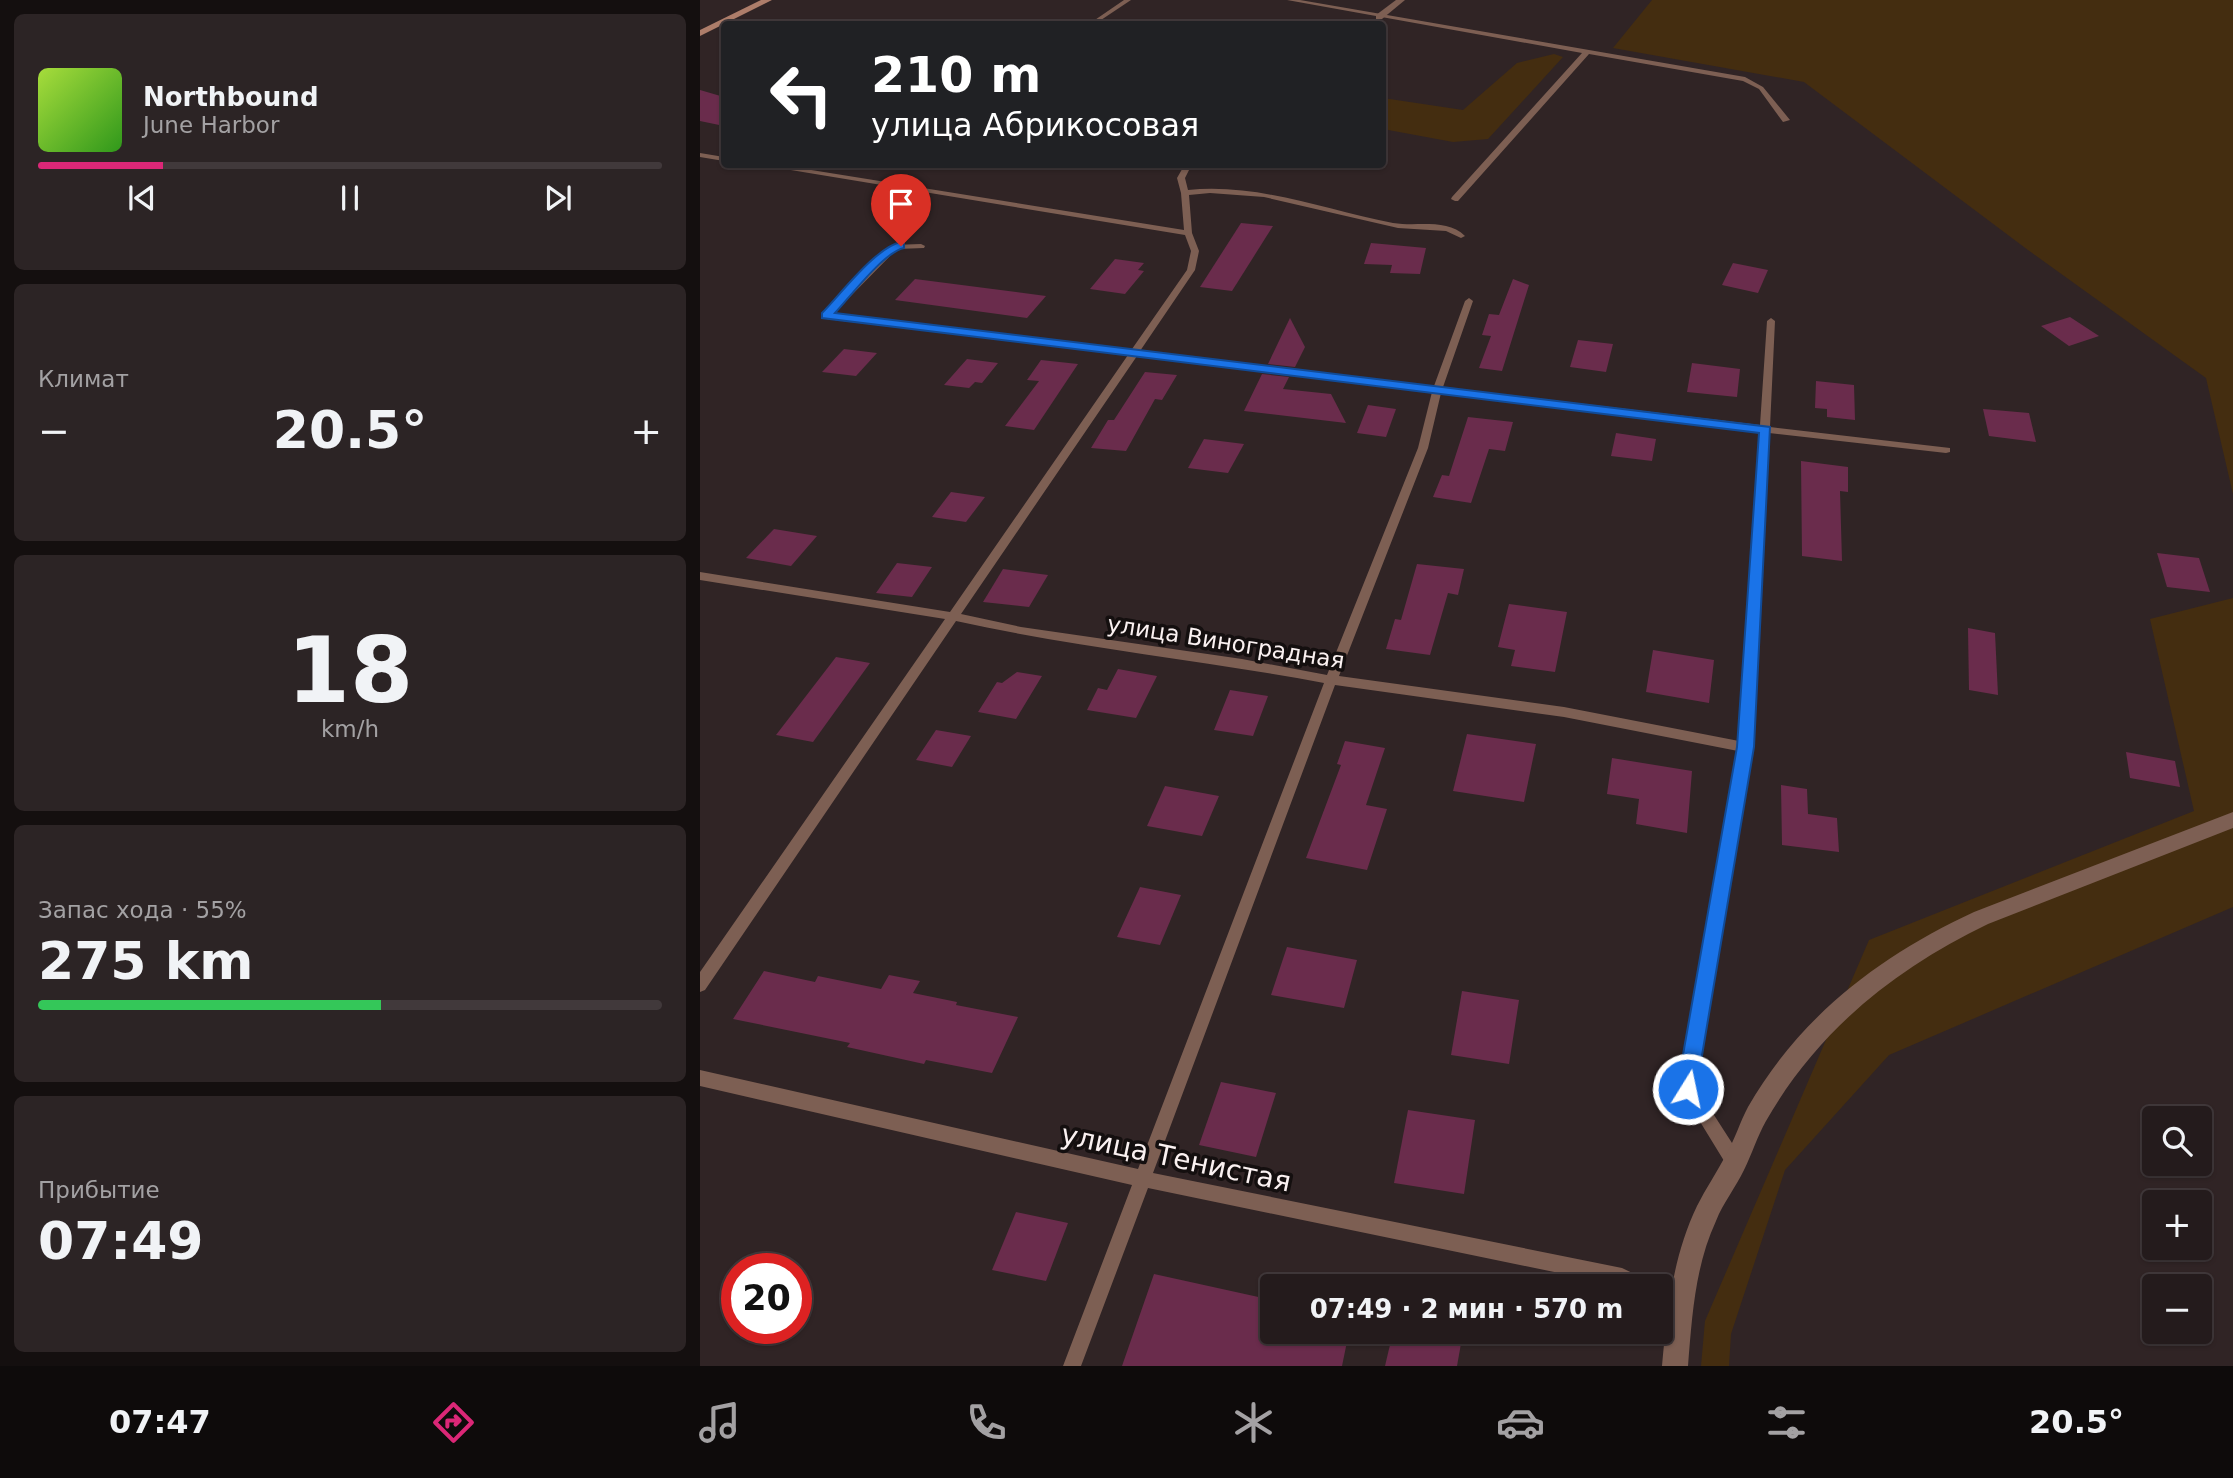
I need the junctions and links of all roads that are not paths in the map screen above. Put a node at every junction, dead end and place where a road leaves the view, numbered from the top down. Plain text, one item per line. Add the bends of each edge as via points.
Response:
1 (768, 0) edge
2 (1128, 0) edge
3 (1290, 0) edge
4 (1401, 0) edge
5 (1379, 17) junction
6 (725, 21) edge
7 (1096, 21) edge
8 (1373, 21) edge
9 (721, 23) edge
10 (700, 33) edge
11 (1587, 52) junction
12 (1786, 120) dead end
13 (700, 155) edge
14 (721, 158) edge
15 (782, 168) edge
16 (1187, 168) edge
17 (1185, 193) junction
18 (1455, 199) dead end
19 (1188, 233) junction
20 (1461, 236) dead end
21 (921, 246) dead end
22 (1469, 301) dead end
23 (1771, 321) dead end
24 (1133, 351) junction
25 (1437, 391) junction
26 (1766, 429) junction
27 (1946, 450) dead end
28 (700, 576) edge
29 (952, 616) junction
30 (1331, 680) junction
31 (1745, 747) junction
32 (2233, 820) edge
33 (700, 985) edge
34 (700, 1078) edge
35 (1735, 1163) junction
36 (1143, 1179) junction
37 (1603, 1274) edge
38 (1673, 1297) edge
39 (1673, 1333) edge
40 (1072, 1366) edge
41 (1675, 1366) edge

1 - 6 main road
2 - 7 lane
3 - 5 lane
4 - 5 street
5 - 8 lane
5 - 11 lane
9 - 10 main road
11 - 12 lane via 1745,79 1761,88
11 - 18 lane
13 - 14 lane
15 - 19 lane
16 - 17 lane via 1181,178
17 - 19 lane
17 - 20 lane via 1244,194 1401,226 1448,229
19 - 24 lane via 1195,251 1191,270
21 - 24 lane via 895,247 826,316
22 - 25 lane
23 - 26 lane
24 - 25 lane
24 - 29 lane
25 - 26 lane
25 - 30 lane via 1423,448
26 - 27 lane
26 - 31 lane
28 - 29 lane, улица Виноградная
29 - 30 lane, улица Виноградная
29 - 33 lane
30 - 31 lane, улица Виноградная via 1564,712
30 - 36 lane
31 - 35 lane via 1688,1089
32 - 35 street via 2030,898 1942,935 1900,959 1863,987 1806,1045 1757,1115
34 - 36 lane, улица Тенистая
35 - 38 street via 1706,1216 1687,1273
36 - 37 lane, улица Тенистая
36 - 40 lane
39 - 41 street

